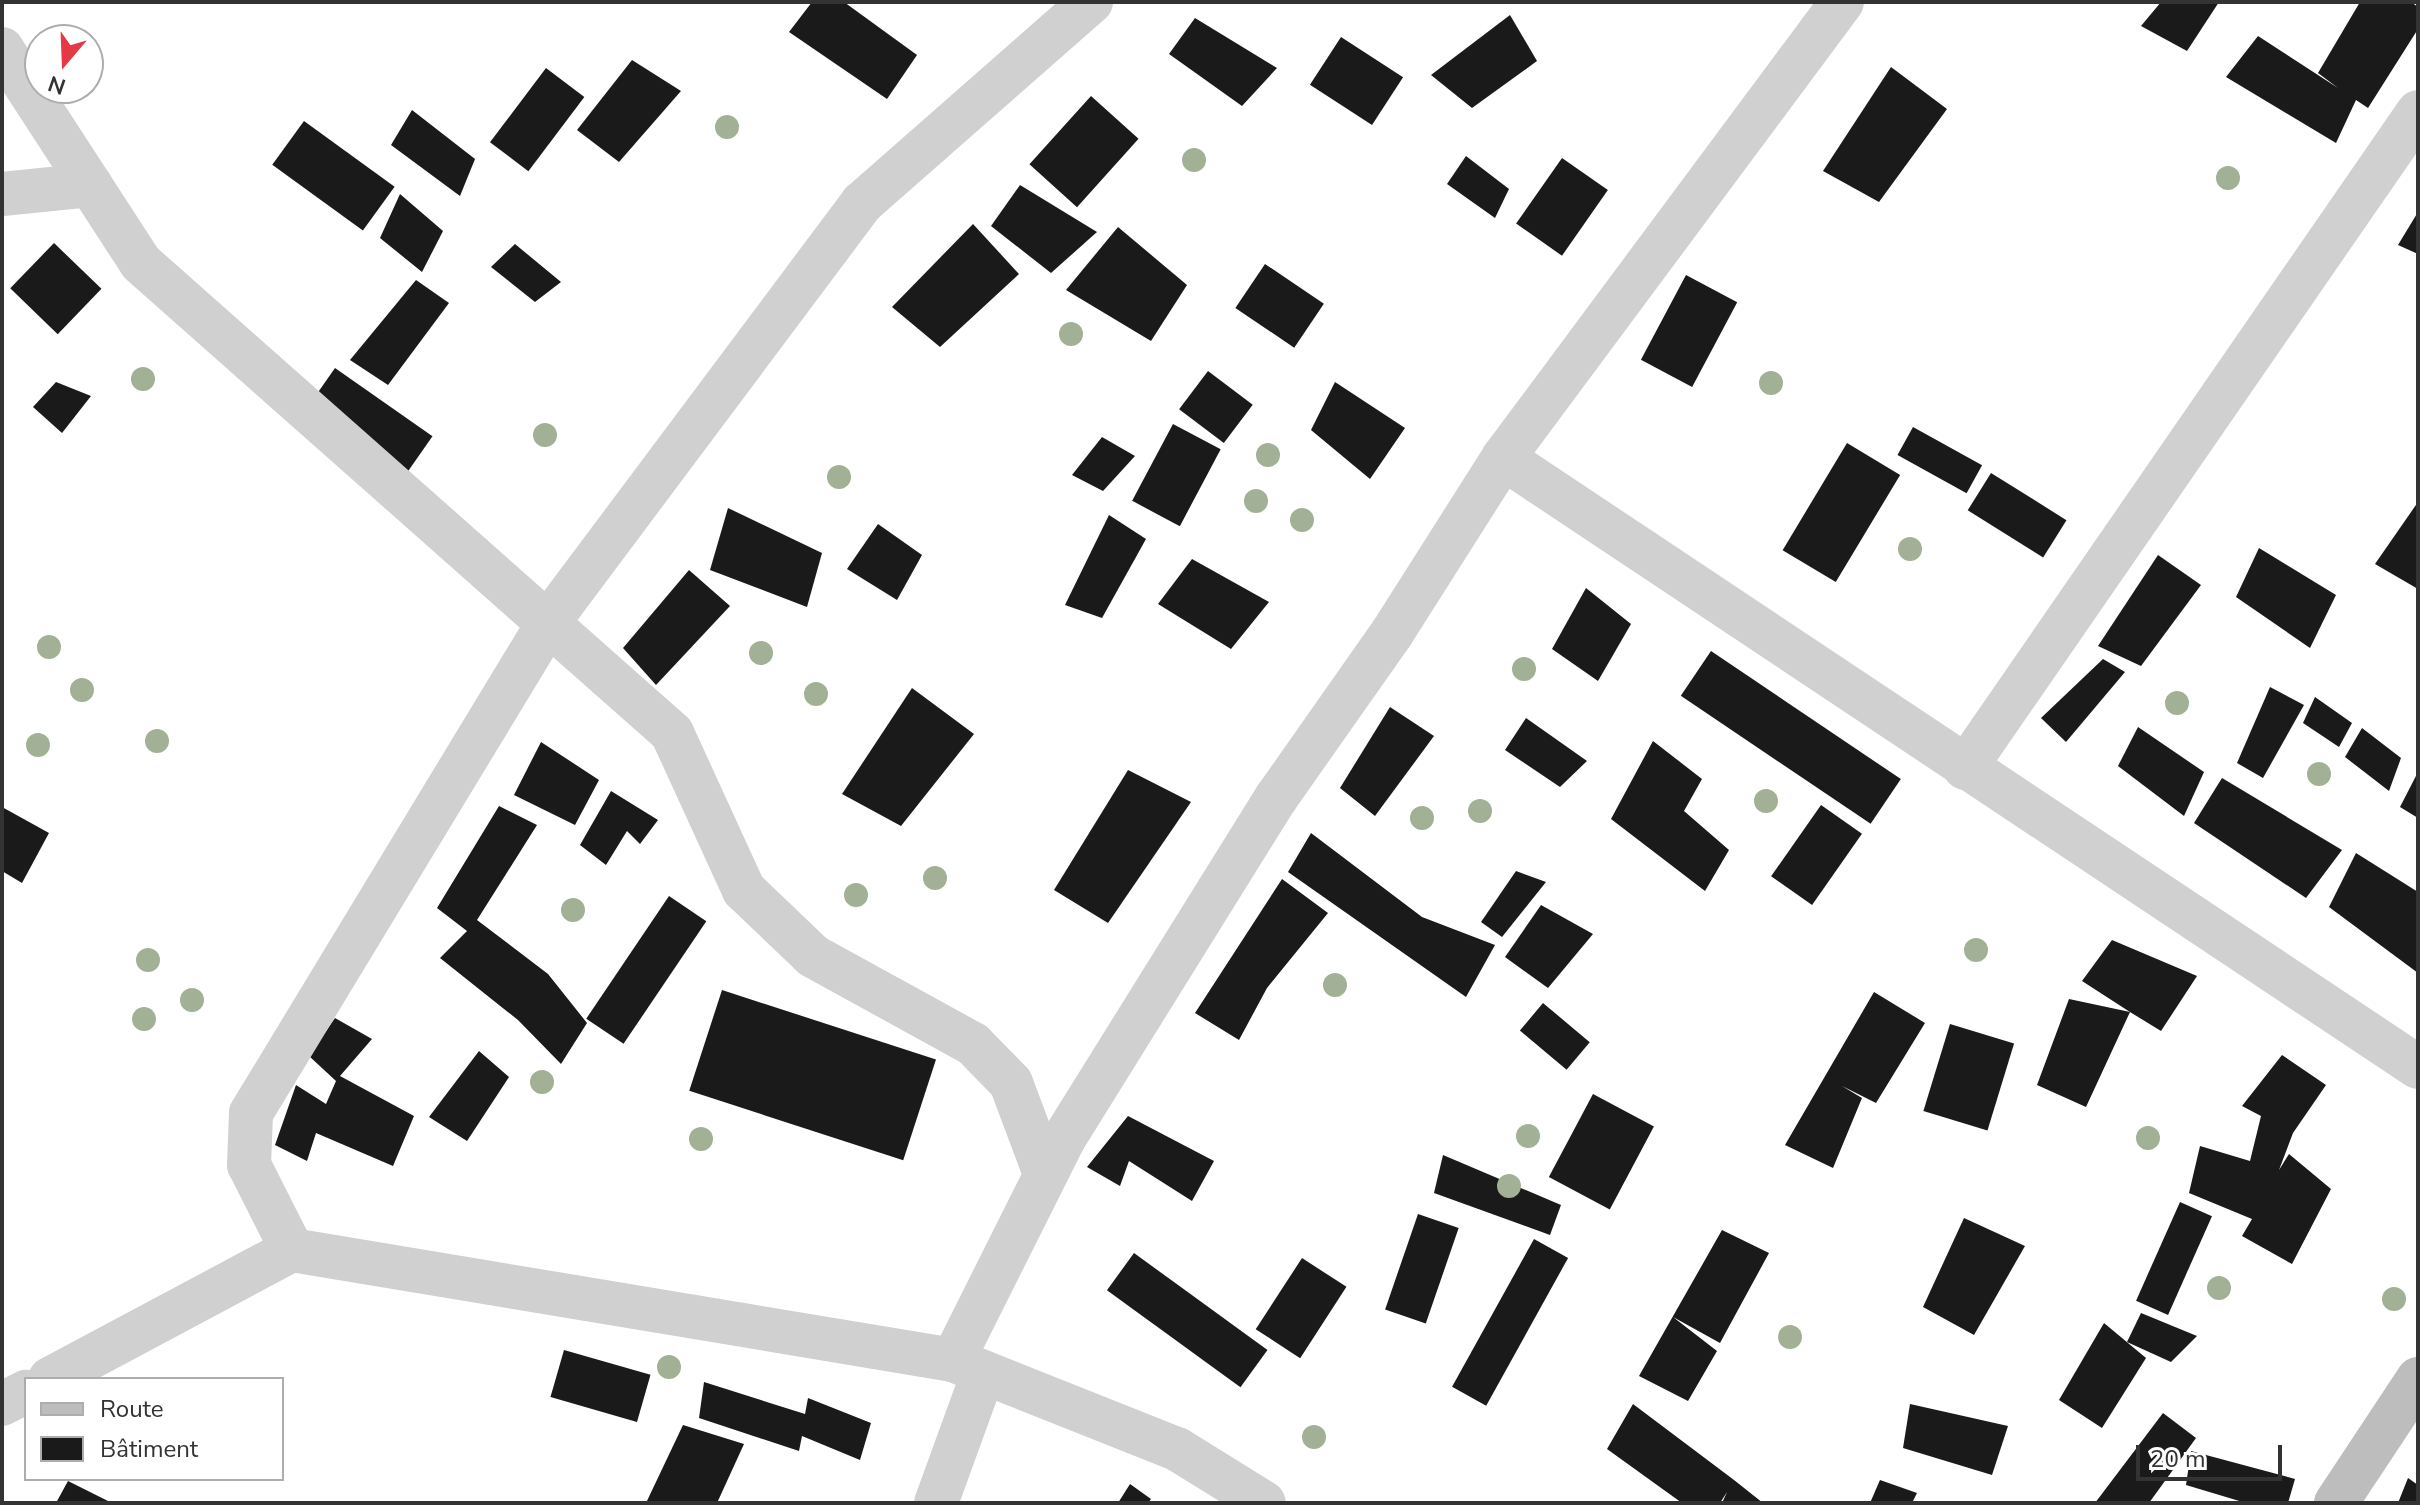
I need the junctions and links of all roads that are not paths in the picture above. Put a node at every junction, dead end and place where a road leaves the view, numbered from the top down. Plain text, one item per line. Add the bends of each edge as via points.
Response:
1 (1091, 2) edge
2 (1842, 2) edge
3 (2, 49) edge
4 (2418, 112) edge
5 (91, 185) junction
6 (2, 194) edge
7 (1503, 458) junction
8 (550, 620) junction
9 (1965, 768) junction
10 (2418, 1067) edge
11 (1045, 1174) junction
12 (292, 1250) junction
13 (968, 1367) junction
14 (54, 1377) edge
15 (2418, 1379) edge
16 (24, 1393) edge
17 (2, 1404) edge
18 (936, 1503) edge
19 (1264, 1503) edge
20 (2336, 1503) edge

1 - 8 street via 862,203
2 - 7 street
3 - 5 street
4 - 9 street
5 - 6 street
5 - 8 street via 141,263
7 - 9 street
7 - 11 street via 1392,633 1276,798
8 - 11 street via 672,733 744,890 813,956 973,1044 1011,1083
8 - 12 street via 251,1113 249,1165
9 - 10 street
11 - 13 street
12 - 13 street
12 - 14 street
13 - 18 street
13 - 19 street via 1177,1449
15 - 20 main road
16 - 17 street

